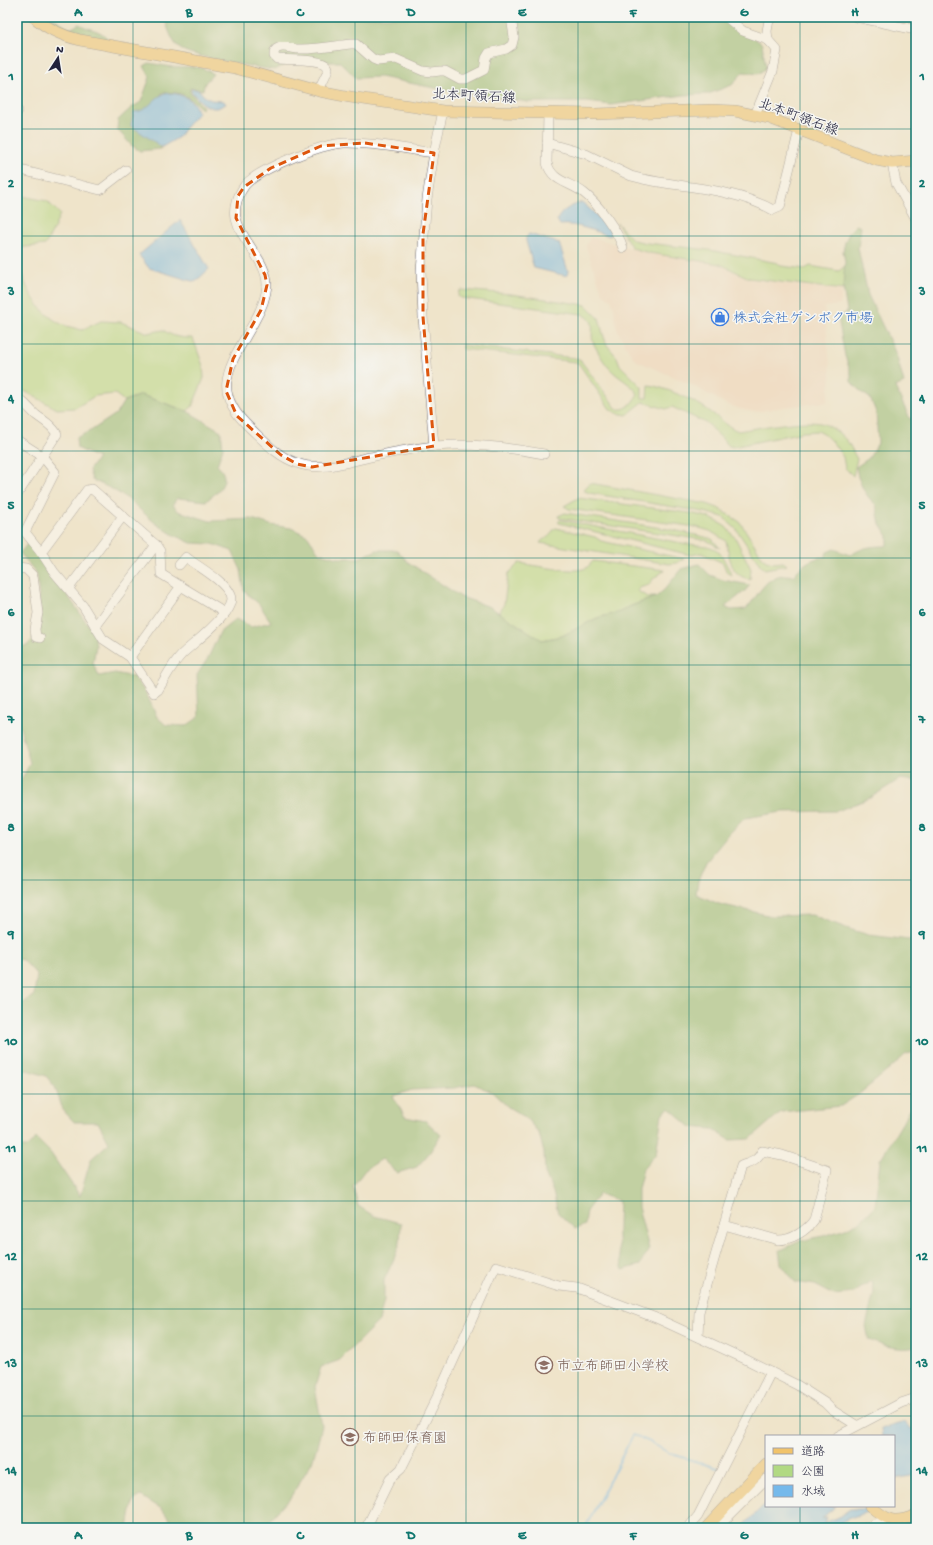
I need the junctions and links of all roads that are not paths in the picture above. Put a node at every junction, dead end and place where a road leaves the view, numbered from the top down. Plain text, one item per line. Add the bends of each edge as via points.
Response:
1 (34, 17) edge
2 (511, 17) edge
3 (726, 17) edge
4 (773, 17) edge
5 (856, 17) edge
6 (916, 30) edge
7 (768, 40) junction
8 (318, 91) junction
9 (443, 110) junction
10 (548, 113) junction
11 (755, 115) junction
12 (800, 130) junction
13 (547, 143) junction
14 (434, 153) junction
15 (916, 161) edge
16 (892, 163) junction
17 (17, 169) edge
18 (126, 170) dead end
19 (916, 219) edge
20 (623, 248) dead end
21 (17, 398) edge
22 (17, 440) edge
23 (434, 446) junction
24 (544, 454) dead end
25 (42, 456) junction
26 (21, 482) edge
27 (17, 495) edge
28 (123, 516) junction
29 (21, 531) edge
30 (156, 545) junction
31 (41, 552) junction
32 (179, 566) dead end
33 (17, 568) edge
34 (181, 586) junction
35 (69, 588) junction
36 (225, 613) junction
37 (95, 626) junction
38 (40, 638) dead end
39 (130, 657) junction
40 (724, 1225) junction
41 (698, 1337) junction
42 (771, 1372) junction
43 (916, 1398) edge
44 (856, 1426) junction
45 (840, 1435) edge
46 (765, 1465) edge
47 (765, 1480) edge
48 (871, 1507) edge
49 (916, 1516) edge
50 (884, 1517) junction
51 (366, 1528) edge
52 (688, 1528) edge
53 (706, 1528) edge
54 (717, 1528) edge
55 (865, 1528) edge

1 - 8 main road, 北本町領石線 via 51,29 80,40 235,68
2 - 8 street via 514,37 512,45 490,53 486,58 484,70 465,79 445,71 423,71 396,59 378,61 356,44 322,49 276,49 274,56 278,59 318,61 326,64 328,71
3 - 7 street via 743,31
4 - 7 street via 769,20
5 - 6 street
7 - 11 street via 777,50 773,71
8 - 9 main road, 北本町領石線
9 - 10 main road, 北本町領石線
9 - 14 street
10 - 11 main road, 北本町領石線 via 712,110
10 - 13 street
11 - 12 main road, 北本町領石線
12 - 13 street via 780,207 773,210 720,191 632,176 586,154
12 - 16 main road, 北本町領石線 via 859,154
13 - 20 street via 548,162 552,174 588,197 612,225
14 - 23 street via 424,227 422,271 423,317
14 - 23 street via 365,143 321,146 271,168 253,178 244,187 238,196 236,218 263,269 267,285 261,310 233,359 226,391 229,403 237,416 281,455 297,464 312,467 331,465
15 - 16 main road, 北本町領石線
16 - 19 street via 896,183
17 - 18 street via 100,190
21 - 25 street via 47,421 58,434
22 - 25 street
23 - 24 street via 472,444
25 - 26 street
25 - 29 street via 55,472
26 - 27 street
28 - 30 street
28 - 31 street via 92,489 87,490
28 - 35 street
29 - 31 street
30 - 34 street via 160,551 161,574
30 - 37 street
31 - 35 street via 54,572
32 - 36 street via 186,557 223,584 231,595
33 - 38 street via 26,569 33,576 38,613 35,629 36,637
34 - 36 street
34 - 39 street
35 - 37 street
36 - 39 street via 217,624 180,655 154,693
37 - 39 street via 103,639
40 - 40 street via 778,1240 800,1233 814,1220 827,1170 762,1151 754,1162 741,1166
40 - 41 street via 699,1312
41 - 42 street
41 - 51 street via 577,1288 559,1286 496,1266 408,1456 401,1469 390,1479
42 - 44 street via 797,1385
42 - 52 street via 698,1516
43 - 44 street
44 - 45 street
46 - 53 main road
47 - 54 street
48 - 50 main road
49 - 50 main road via 898,1521
50 - 55 street

